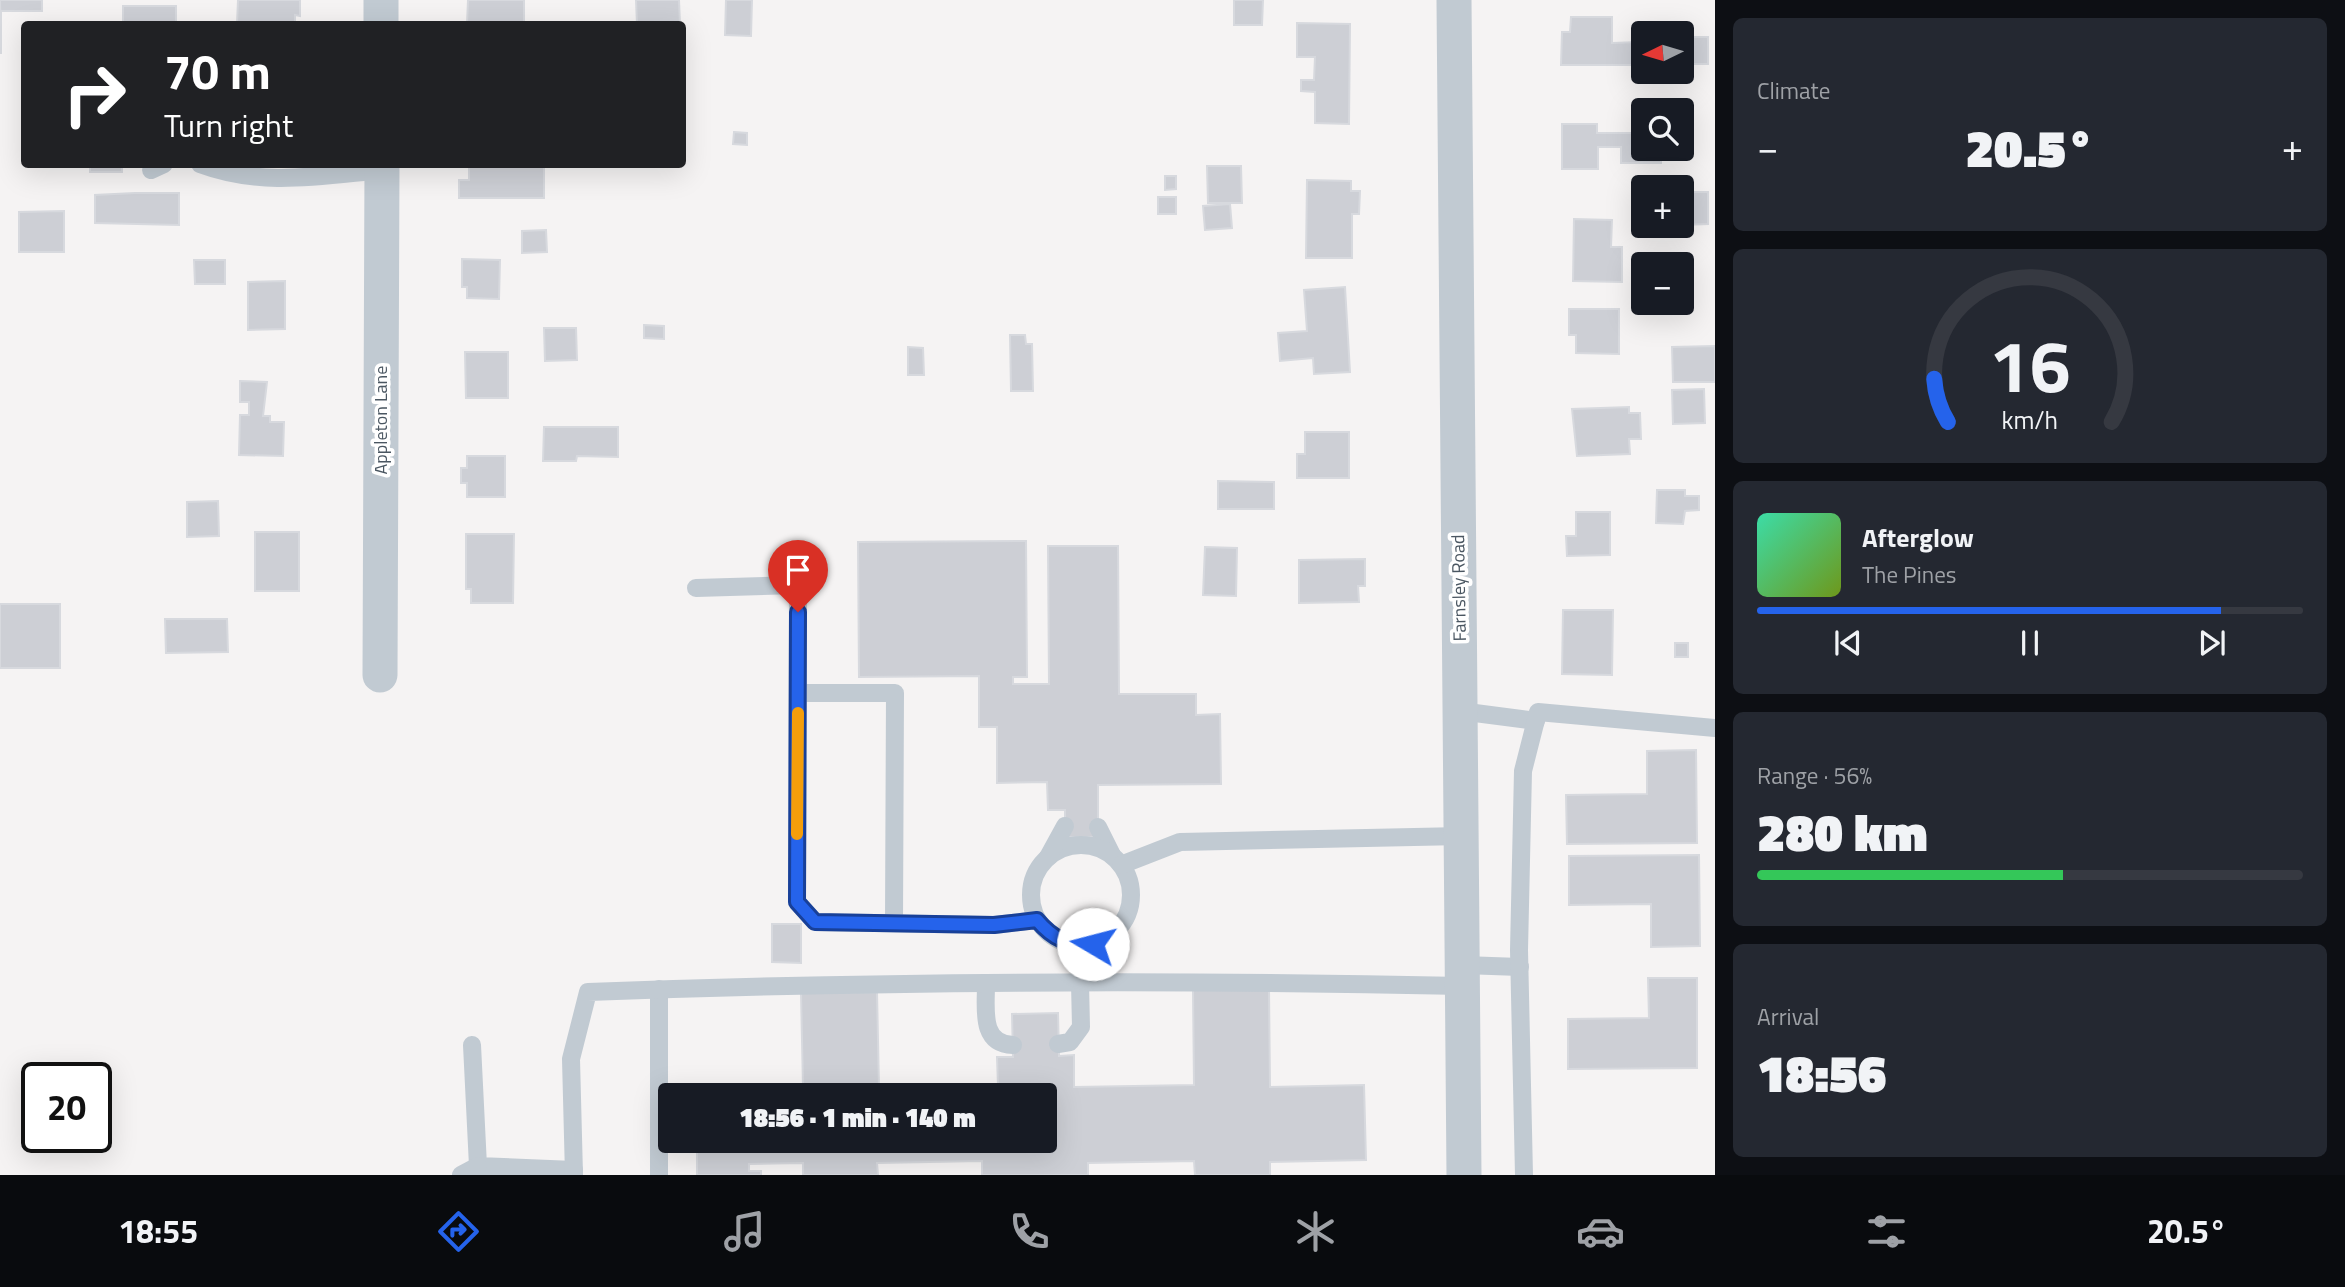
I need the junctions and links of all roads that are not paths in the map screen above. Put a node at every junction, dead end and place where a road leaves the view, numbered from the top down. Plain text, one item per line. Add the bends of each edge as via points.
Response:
1 (381, 0) edge
2 (1454, 0) edge
3 (381, 21) edge
4 (210, 168) edge
5 (374, 168) edge
6 (382, 168) edge
7 (696, 588) dead end
8 (380, 675) dead end
9 (798, 693) junction
10 (1460, 715) junction
11 (1536, 721) junction
12 (1715, 729) edge
13 (1065, 826) dead end
14 (1098, 827) dead end
15 (1461, 836) junction
16 (1048, 857) junction
17 (1117, 860) junction
18 (1037, 920) junction
19 (894, 922) junction
20 (1520, 967) junction
21 (1463, 975) junction
22 (1080, 983) junction
23 (986, 985) junction
24 (659, 989) junction
25 (1058, 1044) dead end
26 (472, 1045) dead end
27 (1013, 1045) dead end
28 (478, 1166) junction
29 (574, 1172) edge
30 (461, 1175) edge
31 (659, 1175) edge
32 (1465, 1175) edge
33 (1524, 1175) edge

1 - 3 street
2 - 10 street, Farnsley Road
4 - 5 lane via 231,176 272,180
6 - 8 street, Appleton Lane
7 - 9 lane via 798,585
9 - 19 lane via 797,902 815,922
9 - 19 lane via 895,693
10 - 11 lane
10 - 15 street, Farnsley Road
11 - 12 lane via 1538,712
11 - 20 lane via 1523,771
13 - 16 lane
14 - 17 lane
15 - 17 lane via 1180,842
15 - 21 street, Farnsley Road
16 - 17 lane via 1080,844 1097,847
16 - 18 lane via 1032,886
17 - 18 lane via 1130,882 1132,898 1128,914 1108,939 1069,943 1048,933
18 - 19 lane via 994,925
20 - 21 lane
20 - 33 lane
21 - 22 lane
21 - 32 street, Farnsley Road
22 - 23 lane
22 - 25 lane via 1081,1027 1070,1042
23 - 24 lane
23 - 27 lane via 987,1027 1002,1045
24 - 29 lane via 588,992 571,1059
24 - 31 lane
26 - 28 lane
28 - 29 lane
28 - 30 lane

